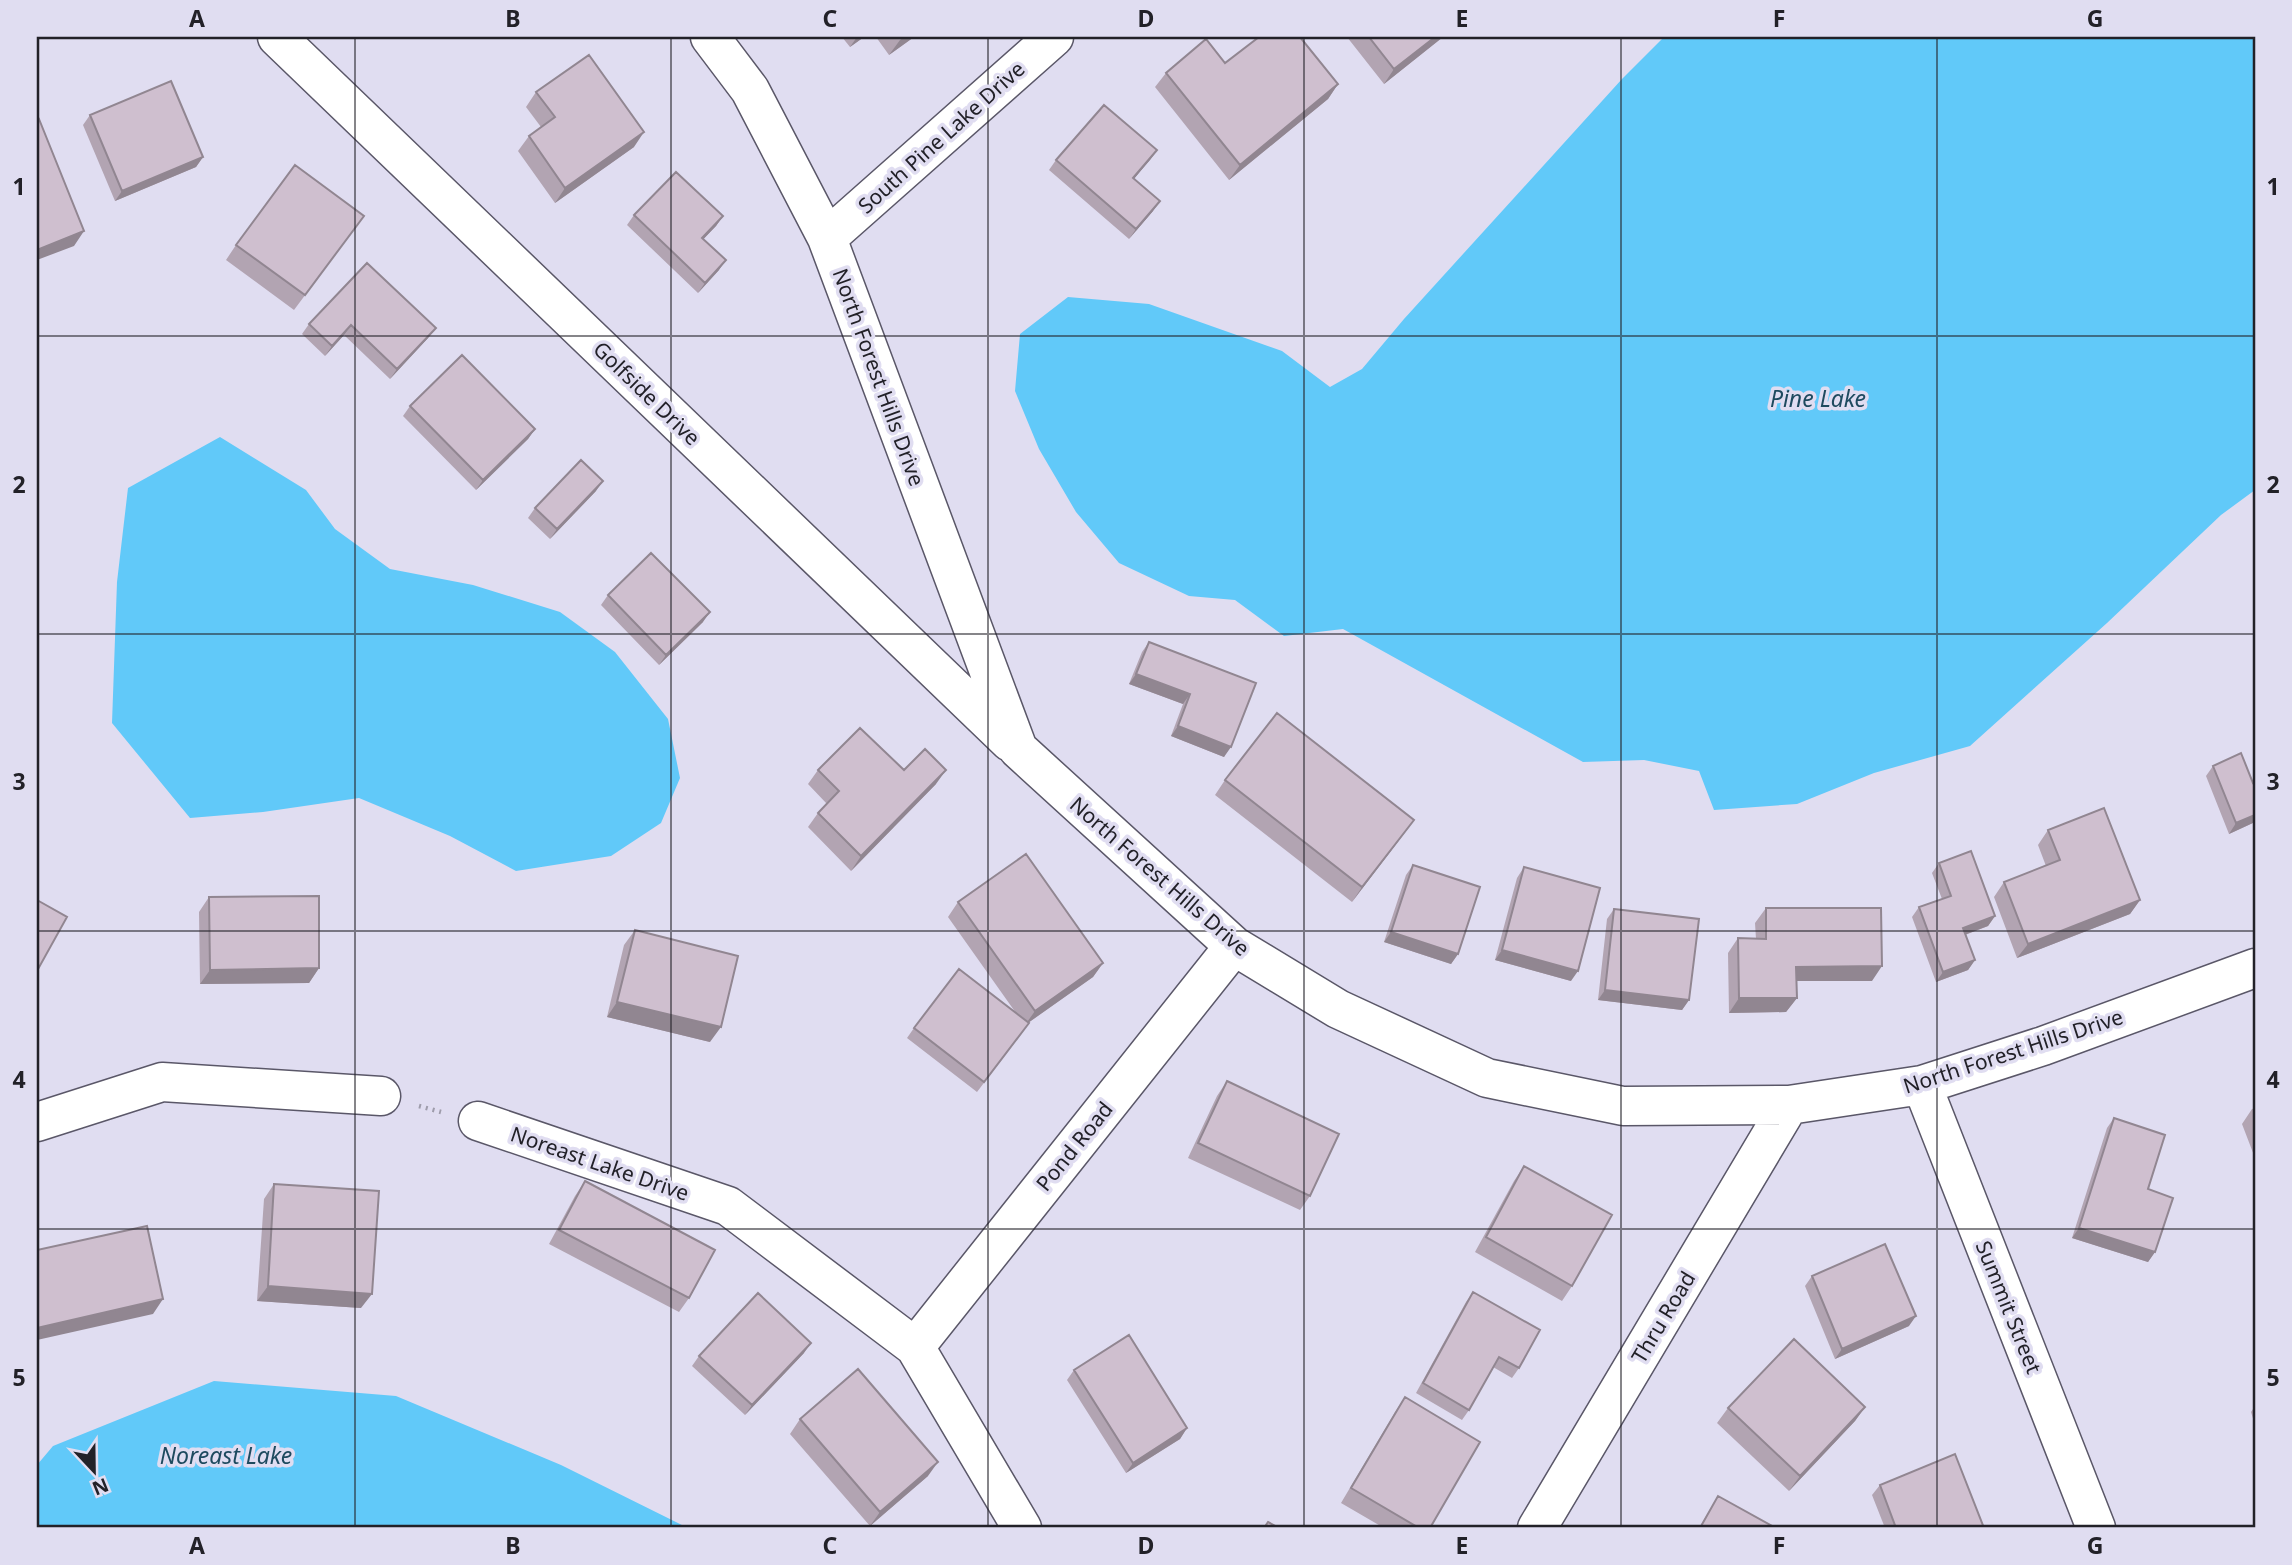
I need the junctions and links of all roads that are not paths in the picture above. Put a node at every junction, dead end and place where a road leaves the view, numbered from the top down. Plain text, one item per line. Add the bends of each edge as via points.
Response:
1 (277, 37) edge
2 (710, 37) edge
3 (1054, 37) edge
4 (827, 238) junction
5 (1018, 749) junction
6 (1234, 946) junction
7 (2255, 968) edge
8 (1922, 1085) junction
9 (381, 1096) road end
10 (1789, 1105) junction
11 (478, 1121) road end
12 (37, 1122) edge
13 (915, 1347) junction
14 (1022, 1528) edge
15 (1537, 1528) edge
16 (2096, 1528) edge

1 - 5 street, Golfside Drive
2 - 4 street, North Forest Hills Drive via 750,90
3 - 4 street, South Pine Lake Drive
4 - 5 street, North Forest Hills Drive
5 - 6 street, North Forest Hills Drive
6 - 10 street, North Forest Hills Drive via 1338,1009 1487,1078 1623,1106
6 - 13 street, Pond Road
7 - 8 street, North Forest Hills Drive
8 - 10 street, North Forest Hills Drive
8 - 16 street, Summit Street
9 - 12 street via 162,1082
10 - 15 street, Thru Road
11 - 13 street, Noreast Lake Drive via 728,1206
13 - 14 street, Noreast Lake Drive

